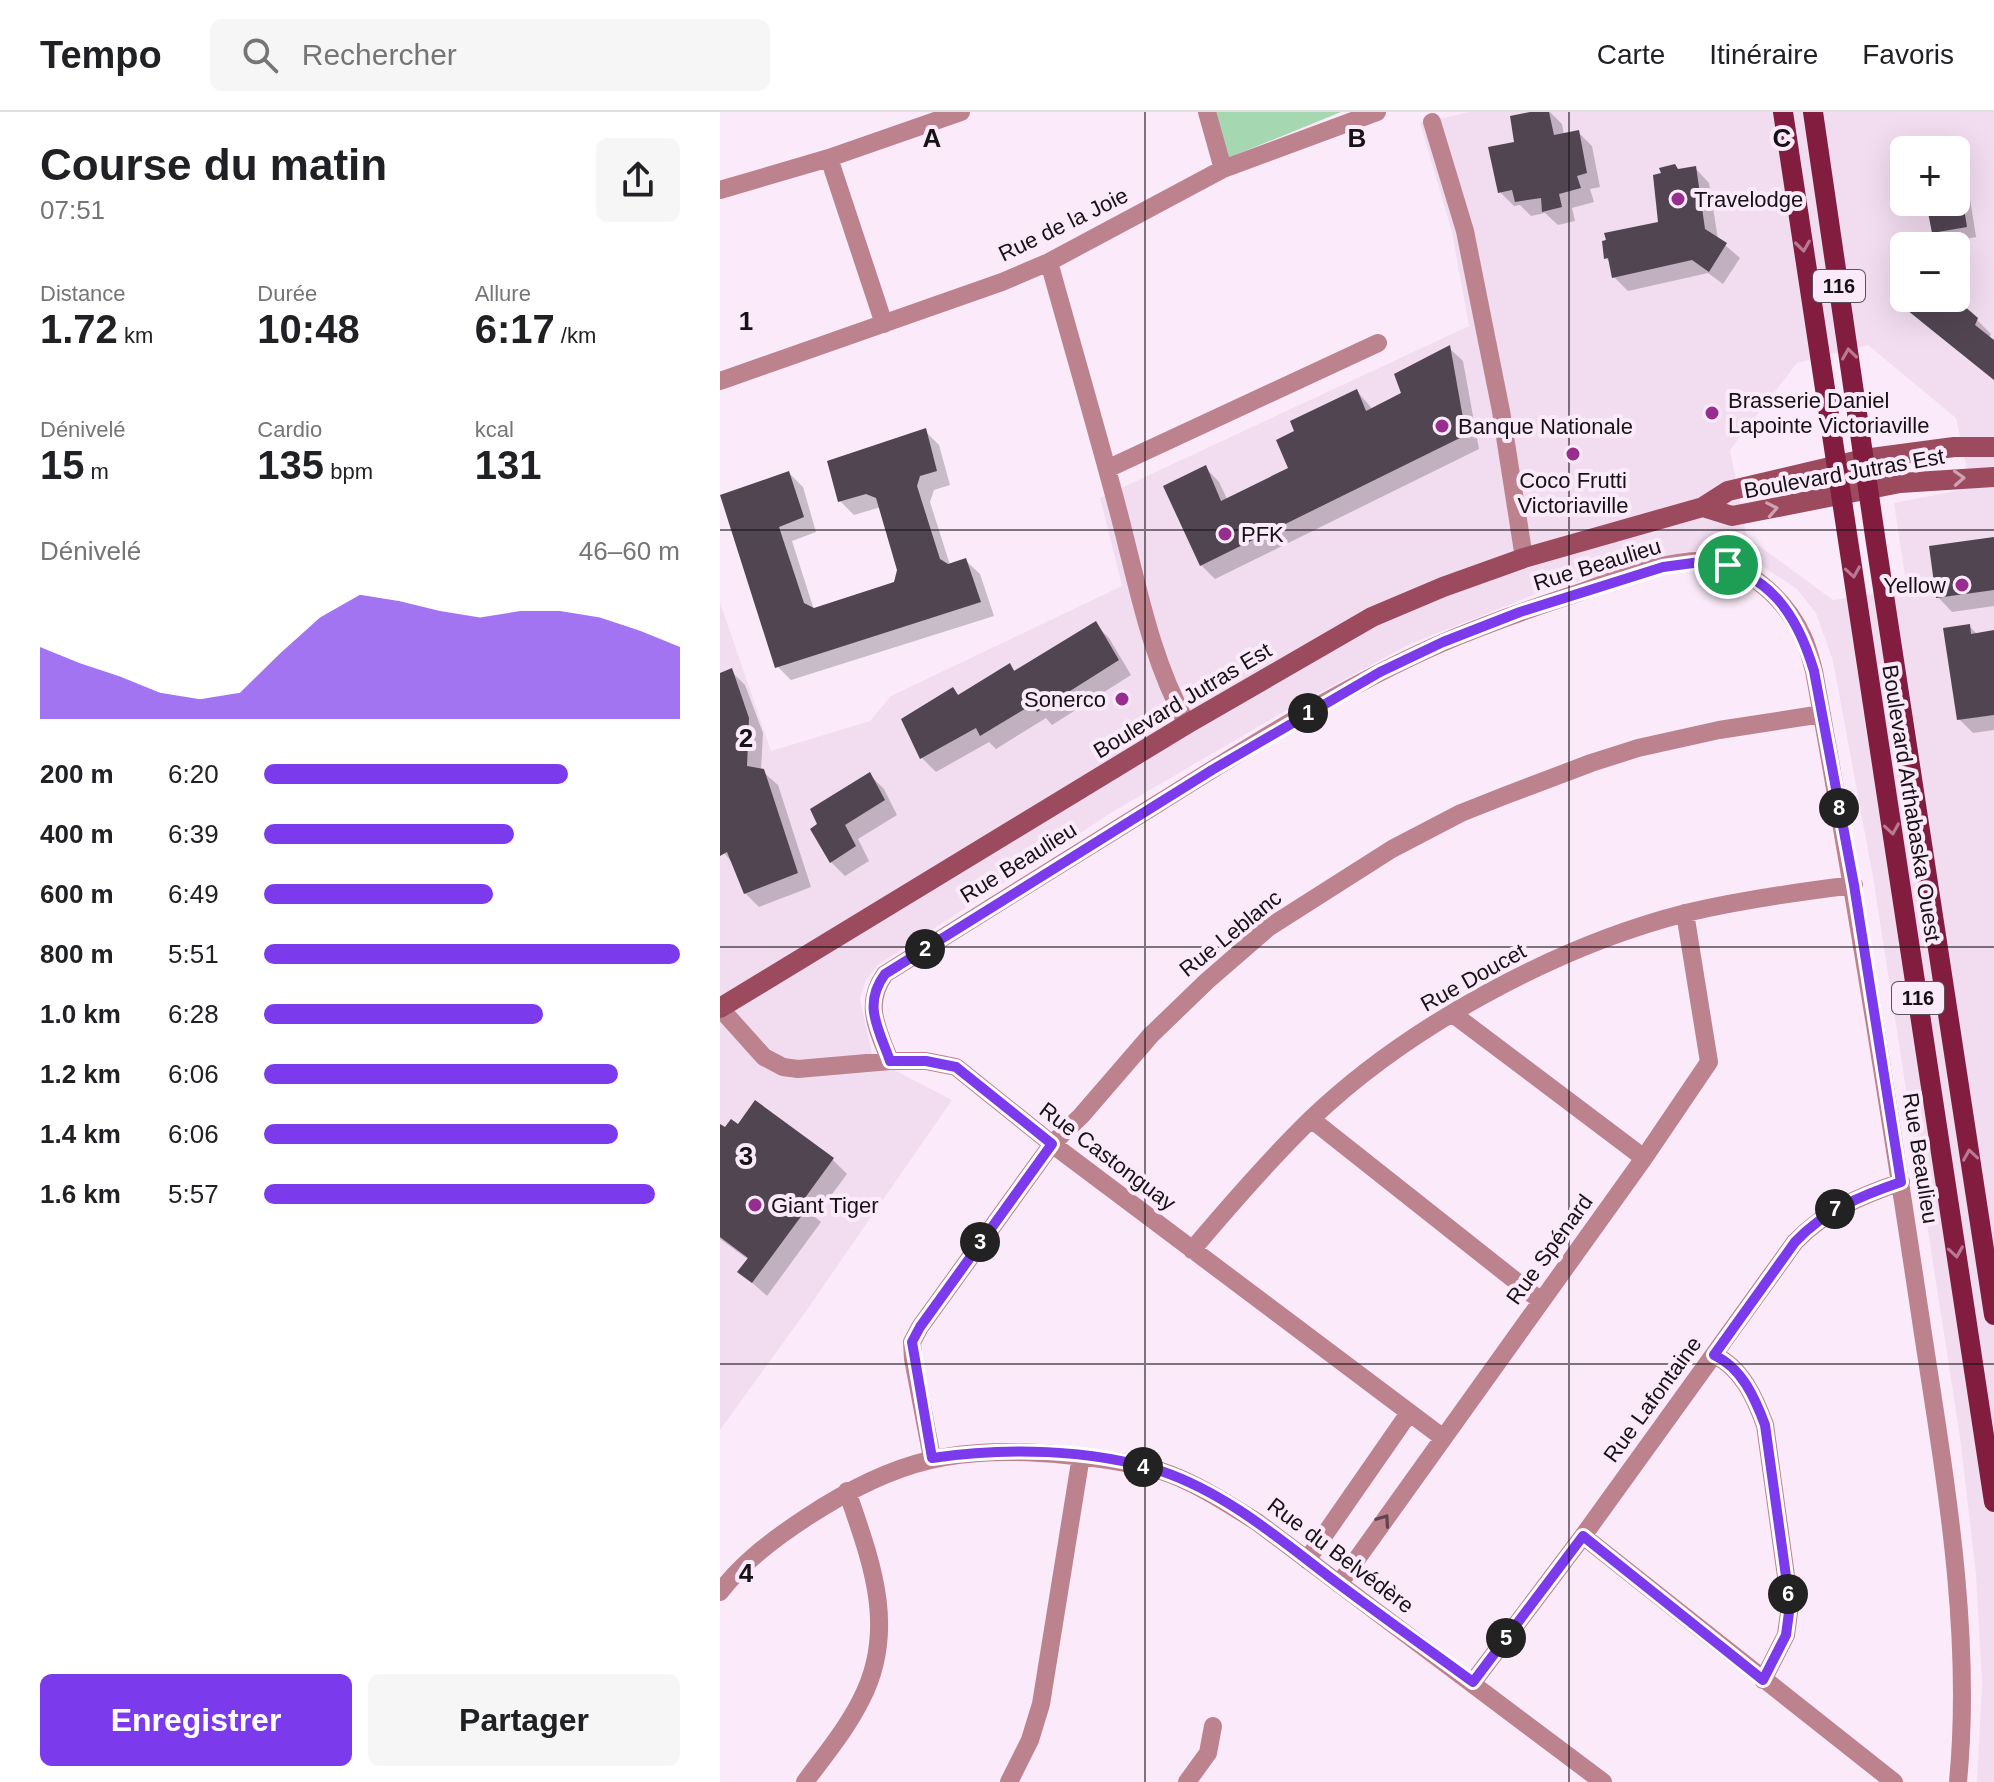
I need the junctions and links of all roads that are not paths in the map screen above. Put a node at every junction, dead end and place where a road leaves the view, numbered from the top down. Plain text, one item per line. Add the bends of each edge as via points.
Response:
1 (961, 112) edge
2 (1207, 112) edge
3 (1377, 112) edge
4 (1783, 112) edge
5 (1813, 112) edge
6 (1432, 122) dead end
7 (829, 158) junction
8 (1223, 169) junction
9 (720, 190) edge
10 (1049, 262) junction
11 (884, 324) junction
12 (1378, 343) dead end
13 (720, 381) edge
14 (1994, 447) edge
15 (1864, 459) junction
16 (1836, 466) junction
17 (1107, 469) junction
18 (1994, 477) edge
19 (1869, 489) junction
20 (1841, 494) junction
21 (1703, 507) junction
22 (1524, 558) junction
23 (1822, 714) junction
24 (1187, 724) junction
25 (1854, 885) junction
26 (1685, 913) junction
27 (720, 1008) edge
28 (1453, 1014) junction
29 (890, 1061) junction
30 (1311, 1119) junction
31 (1052, 1144) junction
32 (1644, 1158) junction
33 (1901, 1182) junction
34 (1192, 1250) junction
35 (1541, 1301) junction
36 (1994, 1315) edge
37 (1714, 1355) junction
38 (1409, 1413) junction
39 (1442, 1437) junction
40 (1081, 1456) junction
41 (932, 1458) junction
42 (847, 1491) junction
43 (1994, 1502) edge
44 (1583, 1536) junction
45 (1307, 1560) junction
46 (1339, 1584) junction
47 (720, 1592) edge
48 (1763, 1680) junction
49 (1473, 1682) junction
50 (1213, 1726) dead end
51 (805, 1782) edge
52 (1009, 1782) edge
53 (1187, 1782) edge
54 (1603, 1782) edge
55 (1894, 1782) edge
56 (1958, 1782) edge

1 - 7 street
2 - 8 street
3 - 8 street, Rue de la Joie
4 -> 16 main road, Boulevard Arthabaska Ouest / 116
15 -> 5 main road, Boulevard Arthabaska Ouest / 116
6 - 22 street via 1465,231
7 - 9 street
7 - 11 street
8 - 10 street, Rue de la Joie
10 - 11 street, Rue de la Joie
10 - 17 street
11 - 13 street, Rue de la Joie
12 - 17 street
14 - 15 main road, Boulevard Jutras Est
15 - 16 main road, Boulevard Jutras Est
15 - 19 main road, Boulevard Arthabaska Ouest / 116
16 - 20 main road, Boulevard Arthabaska Ouest / 116
16 - 21 main road, Boulevard Jutras Est via 1728,491
17 - 24 street via 1157,662
19 -> 18 main road, Boulevard Jutras Est
19 - 20 main road, Boulevard Jutras Est
36 -> 19 main road, Boulevard Arthabaska Ouest / 116
21 -> 20 main road, Boulevard Jutras Est via 1732,516
20 -> 43 main road, Boulevard Arthabaska Ouest / 116
21 - 22 main road, Boulevard Jutras Est
22 - 24 main road, Boulevard Jutras Est via 1372,617
23 - 25 street, Rue Beaulieu
23 - 29 street, Rue Beaulieu via 1804,638 1788,609 1728,565 1708,561 1663,567 1520,612 1443,642 1310,711 885,974 872,1001
23 - 31 street, Rue Leblanc via 1638,748 1461,813 1392,849 1268,928 1151,1035
24 - 27 main road, Boulevard Jutras Est
25 - 26 street, Rue Doucet
25 - 33 street, Rue Beaulieu
26 - 28 street, Rue Doucet via 1573,952
26 - 32 street, Rue Spénard via 1709,1062
27 - 29 street, Rue Castonguay via 764,1057 783,1067
28 - 30 street, Rue Doucet via 1351,1084
28 - 32 street
29 - 31 street, Rue Castonguay via 956,1067
30 - 34 street, Rue Doucet
30 - 35 street
31 - 34 street, Rue Castonguay
31 - 41 street, Rue Leblanc via 912,1342
32 - 35 street, Rue Spénard
33 - 37 street, Rue Lafontaine via 1852,1200 1810,1226
33 - 56 street, Rue Beaulieu via 1945,1475 1958,1609
34 - 38 street, Rue Castonguay
35 - 39 street, Rue Spénard
37 - 44 street, Rue Lafontaine
37 - 48 street via 1739,1374 1765,1425 1790,1605 1786,1635
38 - 39 street, Rue Castonguay
38 - 45 street
46 -> 39 street, Rue Spénard
40 - 41 street, Rue du Belvédère via 1022,1451
40 - 45 street, Rue du Belvédère via 1161,1471 1205,1490
40 - 52 street via 1041,1704
41 - 42 street, Rue du Belvédère
42 - 47 street, Rue du Belvédère via 761,1550
42 - 51 street via 879,1601 879,1634 873,1672 861,1701
44 - 48 street
44 - 49 street, Rue Lafontaine
45 - 46 street, Rue du Belvédère
46 - 49 street, Rue du Belvédère
48 - 55 street
49 - 54 street, Rue du Belvédère
50 - 53 street via 1208,1753

